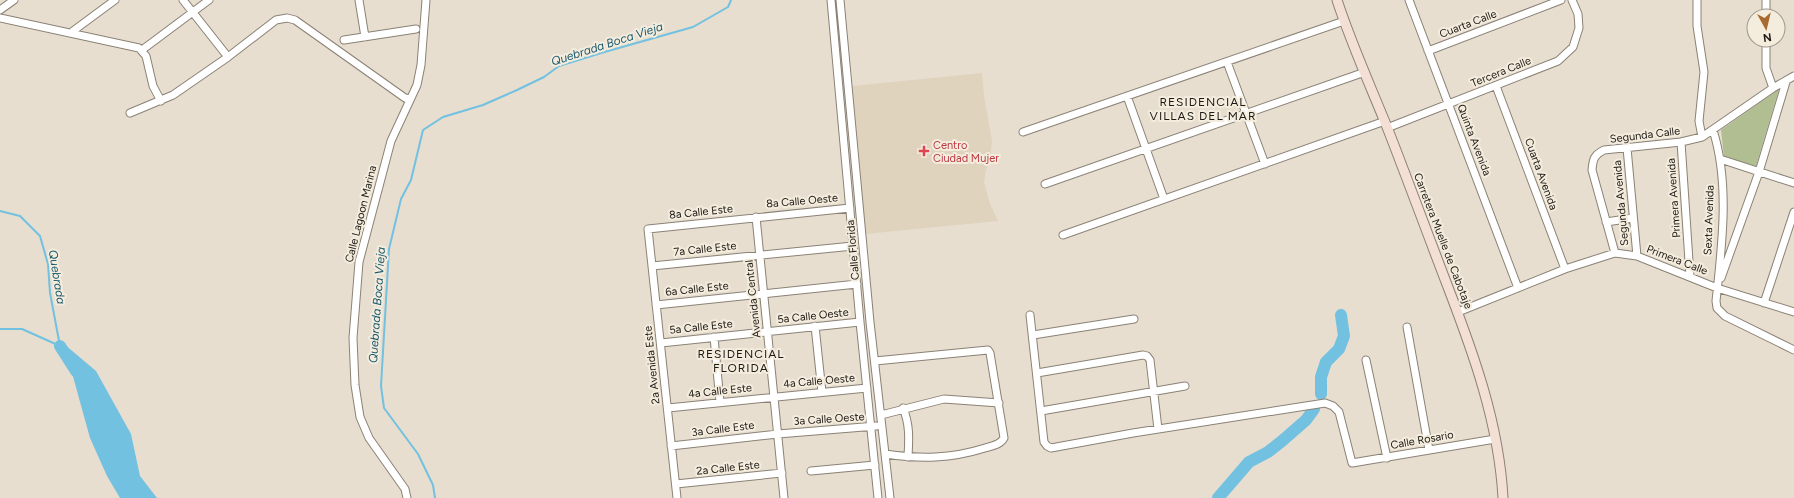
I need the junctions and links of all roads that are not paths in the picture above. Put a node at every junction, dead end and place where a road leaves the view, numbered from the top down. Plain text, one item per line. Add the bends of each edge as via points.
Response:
1 (14, 0) edge
2 (115, 0) edge
3 (183, 0) edge
4 (209, 0) edge
5 (359, 0) edge
6 (426, 0) edge
7 (831, 0) edge
8 (840, 0) edge
9 (1337, 0) edge
10 (1561, 0) edge
11 (1572, 0) edge
12 (1696, 0) edge
13 (1412, 1) edge
14 (0, 10) edge
15 (192, 12) junction
16 (0, 18) edge
17 (1344, 21) junction
18 (416, 29) dead end
19 (72, 34) junction
20 (365, 37) junction
21 (344, 40) dead end
22 (1766, 48) edge
23 (142, 50) junction
24 (1428, 51) junction
25 (228, 58) junction
26 (1227, 62) junction
27 (1365, 72) junction
28 (1794, 76) edge
29 (1786, 82) junction
30 (1496, 86) junction
31 (1773, 88) junction
32 (1127, 96) junction
33 (410, 99) junction
34 (161, 101) junction
35 (1448, 105) junction
36 (130, 113) dead end
37 (1246, 113) junction
38 (1386, 124) junction
39 (1713, 130) junction
40 (1023, 132) dead end
41 (1702, 137) junction
42 (1681, 142) junction
43 (1146, 148) junction
44 (1627, 148) junction
45 (1720, 159) junction
46 (1265, 164) junction
47 (1759, 172) junction
48 (1794, 183) edge
49 (1045, 184) dead end
50 (1164, 200) junction
51 (850, 208) junction
52 (1794, 212) edge
53 (756, 217) junction
54 (1633, 218) junction
55 (1606, 222) junction
56 (648, 229) joint
57 (1063, 235) dead end
58 (854, 246) junction
59 (760, 254) junction
60 (1615, 254) junction
61 (1637, 256) junction
62 (652, 266) junction
63 (1565, 269) junction
64 (1690, 276) junction
65 (857, 284) junction
66 (1518, 288) junction
67 (1717, 288) junction
68 (764, 293) junction
69 (1764, 303) junction
70 (656, 305) junction
71 (1458, 312) junction
72 (1794, 312) edge
73 (1030, 315) dead end
74 (1134, 319) dead end
75 (860, 322) junction
76 (815, 326) junction
77 (1407, 327) dead end
78 (768, 331) junction
79 (1033, 335) junction
80 (714, 337) junction
81 (661, 343) junction
82 (1794, 350) edge
83 (875, 360) junction
84 (1366, 360) dead end
85 (1036, 373) junction
86 (1185, 386) dead end
87 (867, 388) junction
88 (822, 392) junction
89 (1153, 392) junction
90 (774, 396) junction
91 (720, 402) junction
92 (999, 403) junction
93 (668, 408) junction
94 (903, 408) junction
95 (1041, 411) junction
96 (881, 415) junction
97 (882, 426) junction
98 (871, 427) junction
99 (1158, 429) junction
100 (778, 434) junction
101 (1496, 439) junction
102 (671, 446) junction
103 (1429, 450) junction
104 (885, 454) junction
105 (908, 456) junction
106 (1387, 458) junction
107 (875, 465) junction
108 (811, 471) dead end
109 (782, 474) junction
110 (676, 484) junction
111 (407, 498) edge
112 (677, 498) edge
113 (784, 498) edge
114 (878, 498) edge
115 (890, 498) edge
116 (1503, 498) edge

1 - 14 street
2 - 19 street via 73,30
3 - 15 street
4 - 15 street
5 - 20 street
6 - 33 street, Calle Lagoon Marina via 421,65 417,85
7 - 51 street, Calle Florida
8 - 83 street, Calle Florida
9 - 17 main road, Carretera Muelle de Cabotaje
10 - 24 street, Cuarta Calle
11 - 30 street, Tercera Calle via 1578,14 1579,28 1573,47 1558,61
12 - 41 street via 1704,72 1699,121
13 - 24 street, Quinta Avenida
15 - 23 street
15 - 25 street
16 - 19 street
17 - 26 street
17 - 27 main road, Carretera Muelle de Cabotaje
18 - 20 street
19 - 23 street via 136,46
20 - 21 street
22 - 31 street via 1766,68
23 - 34 street via 146,56 153,86
24 - 35 street, Quinta Avenida
25 - 33 street via 276,20 291,19
25 - 34 street
26 - 32 street
26 - 37 street
27 - 37 street
27 - 38 main road, Carretera Muelle de Cabotaje
28 - 29 street
29 - 31 street
29 - 47 street
30 - 35 street, Tercera Calle
30 - 63 street, Cuarta Avenida
31 - 39 street
32 - 40 street
32 - 43 street
33 - 111 street, Calle Lagoon Marina via 391,142 359,262 353,338 355,385 360,416 369,438 404,489
34 - 36 street
35 - 38 street, Tercera Calle
35 - 66 street, Quinta Avenida
37 - 43 street
37 - 46 street
38 - 46 street, Tercera Calle
38 - 71 main road, Carretera Muelle de Cabotaje
39 - 41 street
39 - 45 street, Sexta Avenida
41 - 42 street, Segunda Calle
42 - 44 street, Segunda Calle
42 - 64 street, Primera Avenida
43 - 49 street
43 - 50 street
44 - 54 street, Segunda Avenida
44 - 55 street, Segunda Calle via 1604,150 1593,159 1592,170
45 - 47 street
45 - 67 street, Sexta Avenida via 1723,201
46 - 50 street, Tercera Calle
47 - 48 street
47 - 67 street
50 - 57 street, Tercera Calle
51 - 53 street, 8a Calle Oeste
51 - 58 street, Calle Florida
52 - 69 street
53 - 56 street, 8a Calle Este
53 - 59 street, Avenida Central
54 - 55 street
54 - 61 street, Segunda Avenida
55 - 60 street
56 - 62 street, 2a Avenida Este
58 - 59 street, 7a Calle Este
58 - 65 street, Calle Florida
59 - 62 street, 7a Calle Este
59 - 68 street, Avenida Central
60 - 61 street, Primera Calle
60 - 63 street, Primera Calle
61 - 64 street, Primera Calle
62 - 70 street, 2a Avenida Este
63 - 66 street, Primera Calle
64 - 67 street, Primera Calle
65 - 68 street, 6a Calle Este
65 - 75 street, Calle Florida
66 - 71 street, Primera Calle
67 - 69 street
67 - 82 street, Primera Calle via 1717,308 1725,316
68 - 70 street, 6a Calle Este
68 - 78 street, Avenida Central
69 - 72 street
70 - 81 street, 2a Avenida Este
71 - 101 main road, Carretera Muelle de Cabotaje via 1481,379
73 - 79 street
74 - 79 street
75 - 76 street, 5a Calle Oeste
75 - 87 street, Calle Florida
76 - 78 street, 5a Calle Oeste
76 - 88 street
77 - 103 street
78 - 80 street, 5a Calle Este
78 - 90 street, Avenida Central
79 - 85 street
80 - 81 street, 5a Calle Este
80 - 91 street
81 - 93 street, 2a Avenida Este
83 - 92 street via 988,350
83 - 96 street, Calle Florida
84 - 106 street
85 - 89 street via 1143,355 1150,360
85 - 95 street
86 - 89 street
87 - 88 street, 4a Calle Oeste
87 - 98 street, Calle Florida
88 - 90 street, 4a Calle Oeste
89 - 95 street
89 - 99 street
90 - 91 street, 4a Calle Este
90 - 100 street, Avenida Central
91 - 93 street, 4a Calle Este
92 - 94 street via 944,399
92 - 105 street via 1004,438 1002,442 969,453 940,458
93 - 102 street, 2a Avenida Este
94 - 96 street
94 - 105 street via 909,422
95 - 99 street via 1044,442 1051,448
96 - 97 street, Calle Florida
97 - 98 street, 3a Calle Oeste
97 - 104 street, Calle Florida
98 - 100 street, 3a Calle Oeste
98 - 107 street, Calle Florida
99 - 106 street, Calle Rosario via 1326,403 1339,412 1352,463
100 - 102 street, 3a Calle Este
100 - 109 street, Avenida Central
101 - 103 street, Calle Rosario
101 - 116 main road, Carretera Muelle de Cabotaje
102 - 110 street, 2a Avenida Este
103 - 106 street, Calle Rosario
104 - 105 street
104 - 115 street, Calle Florida
107 - 108 street
107 - 114 street, Calle Florida
109 - 110 street, 2a Calle Este
109 - 113 street, Avenida Central
110 - 112 street, 2a Avenida Este

